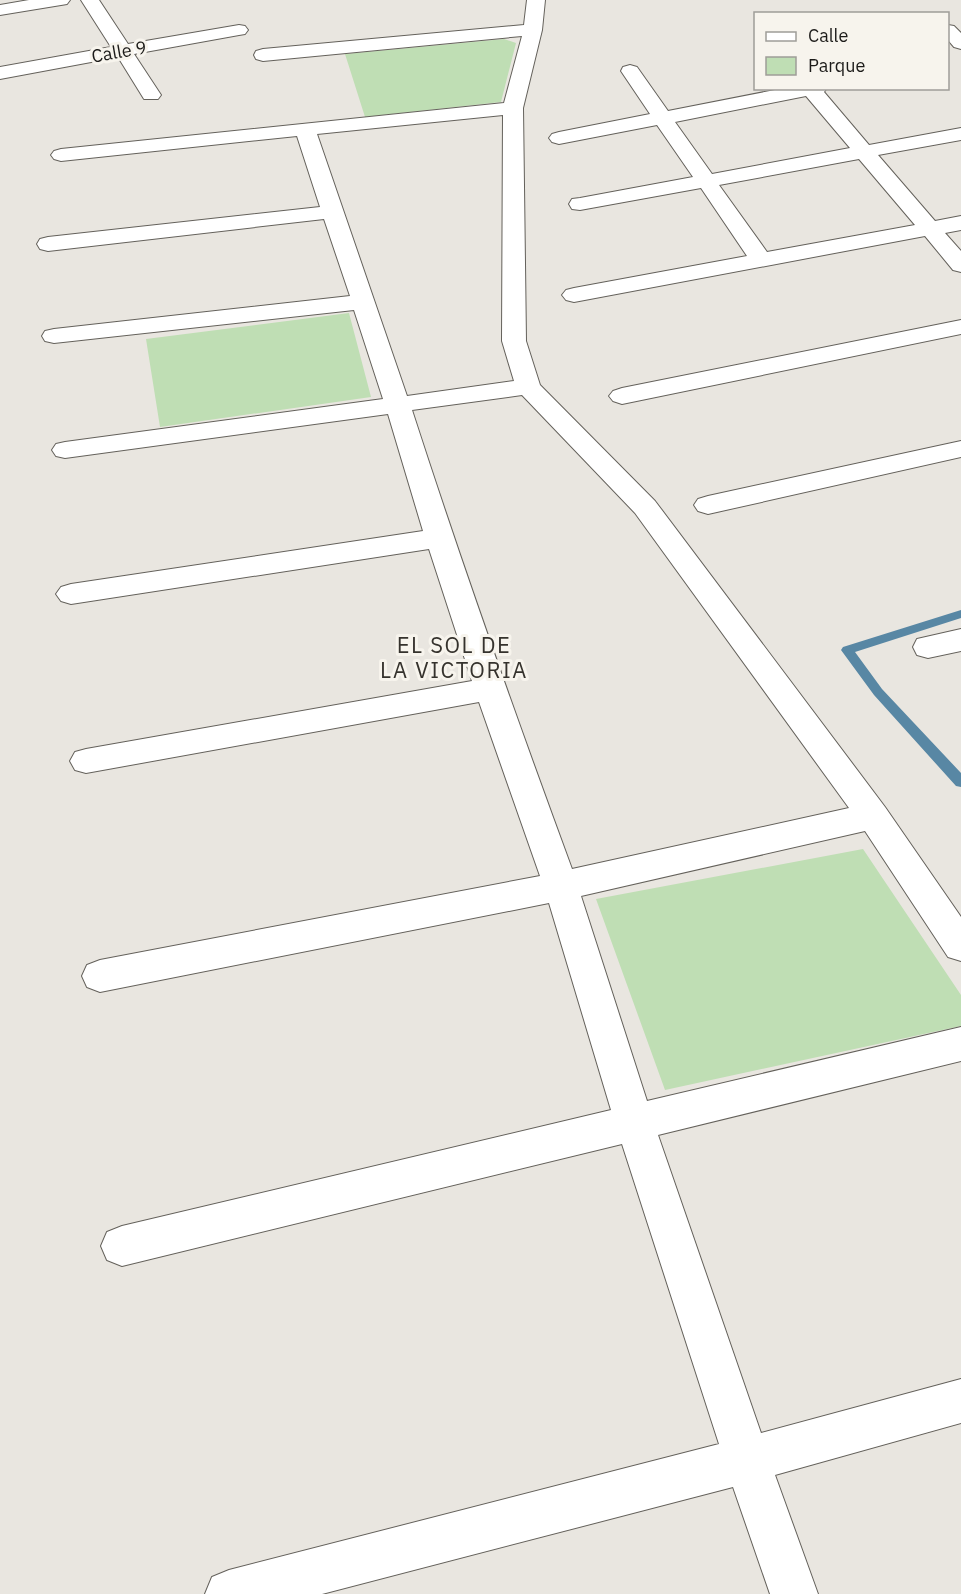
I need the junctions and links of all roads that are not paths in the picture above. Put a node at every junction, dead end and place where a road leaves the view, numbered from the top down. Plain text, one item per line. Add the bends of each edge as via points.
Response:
1 (61, 0) edge
2 (90, 0) edge
3 (536, 0) edge
4 (0, 10) edge
5 (239, 30) dead end
6 (533, 30) junction
7 (949, 31) edge
8 (961, 43) edge
9 (123, 51) junction
10 (263, 55) dead end
11 (630, 71) dead end
12 (0, 73) edge
13 (808, 90) edge
14 (814, 90) edge
15 (151, 95) dead end
16 (513, 108) junction
17 (663, 118) junction
18 (305, 130) junction
19 (961, 134) edge
20 (559, 138) dead end
21 (864, 152) junction
22 (61, 155) dead end
23 (706, 181) junction
24 (580, 204) dead end
25 (332, 212) junction
26 (961, 222) edge
27 (929, 228) junction
28 (48, 243) dead end
29 (762, 260) junction
30 (961, 265) edge
31 (574, 295) dead end
32 (362, 302) junction
33 (961, 327) edge
34 (54, 336) dead end
35 (528, 387) junction
36 (622, 396) dead end
37 (398, 405) junction
38 (961, 449) edge
39 (65, 450) dead end
40 (708, 505) dead end
41 (439, 538) junction
42 (71, 594) dead end
43 (961, 640) edge
44 (928, 647) dead end
45 (490, 689) junction
46 (86, 761) dead end
47 (873, 816) junction
48 (561, 886) junction
49 (961, 946) edge
50 (100, 976) dead end
51 (961, 1044) edge
52 (634, 1122) junction
53 (122, 1246) dead end
54 (961, 1401) edge
55 (747, 1460) junction
56 (229, 1594) edge
57 (794, 1594) edge

1 - 4 street
2 - 9 street
3 - 6 street
5 - 9 street, Calle 9
6 - 10 street
6 - 16 street
7 - 8 street
9 - 12 street, Calle 9
9 - 15 street
11 - 17 street
13 - 17 street
14 - 21 street
16 - 18 street
16 - 35 street via 514,341
17 - 20 street
17 - 23 street
18 - 22 street
18 - 25 street
19 - 21 street
21 - 23 street
21 - 27 street
23 - 24 street
23 - 29 street
25 - 28 street
25 - 32 street
26 - 27 street
27 - 29 street
27 - 30 street
29 - 31 street
32 - 34 street
32 - 37 street
33 - 36 street
35 - 37 street
35 - 47 street via 645,507
37 - 39 street
37 - 41 street
38 - 40 street
41 - 42 street
41 - 45 street
43 - 44 street
45 - 46 street
45 - 48 street
47 - 48 street
47 - 49 street
48 - 50 street
48 - 52 street
51 - 52 street
52 - 53 street
52 - 55 street
54 - 55 street
55 - 56 street
55 - 57 street

